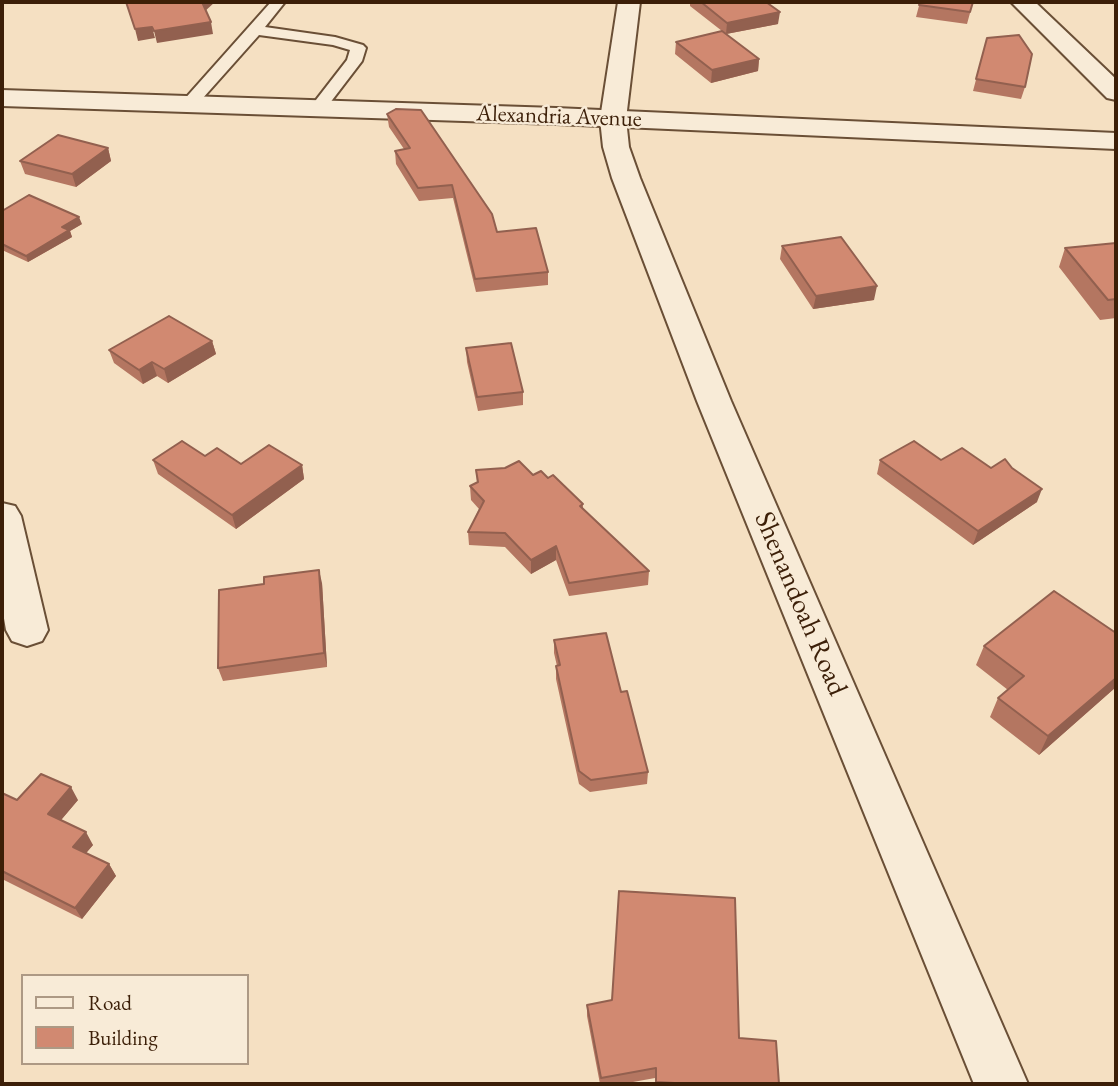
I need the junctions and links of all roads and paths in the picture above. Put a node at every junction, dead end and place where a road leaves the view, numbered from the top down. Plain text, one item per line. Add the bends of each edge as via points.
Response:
1 (278, 2) edge
2 (629, 2) edge
3 (1022, 2) edge
4 (255, 30) junction
5 (1116, 93) edge
6 (2, 98) edge
7 (188, 105) junction
8 (317, 109) junction
9 (613, 119) junction
10 (1116, 141) edge
11 (2, 516) edge
12 (27, 630) dead end
13 (1002, 1084) edge

1 - 4 lane
2 - 9 street, Shenandoah Road
3 - 5 street
4 - 7 lane
4 - 8 lane via 358,48 354,61
6 - 7 street, Alexandria Avenue
7 - 8 street, Alexandria Avenue
8 - 9 street, Alexandria Avenue
9 - 10 street, Alexandria Avenue
9 - 13 street, Shenandoah Road via 626,178 714,401
11 - 12 street

